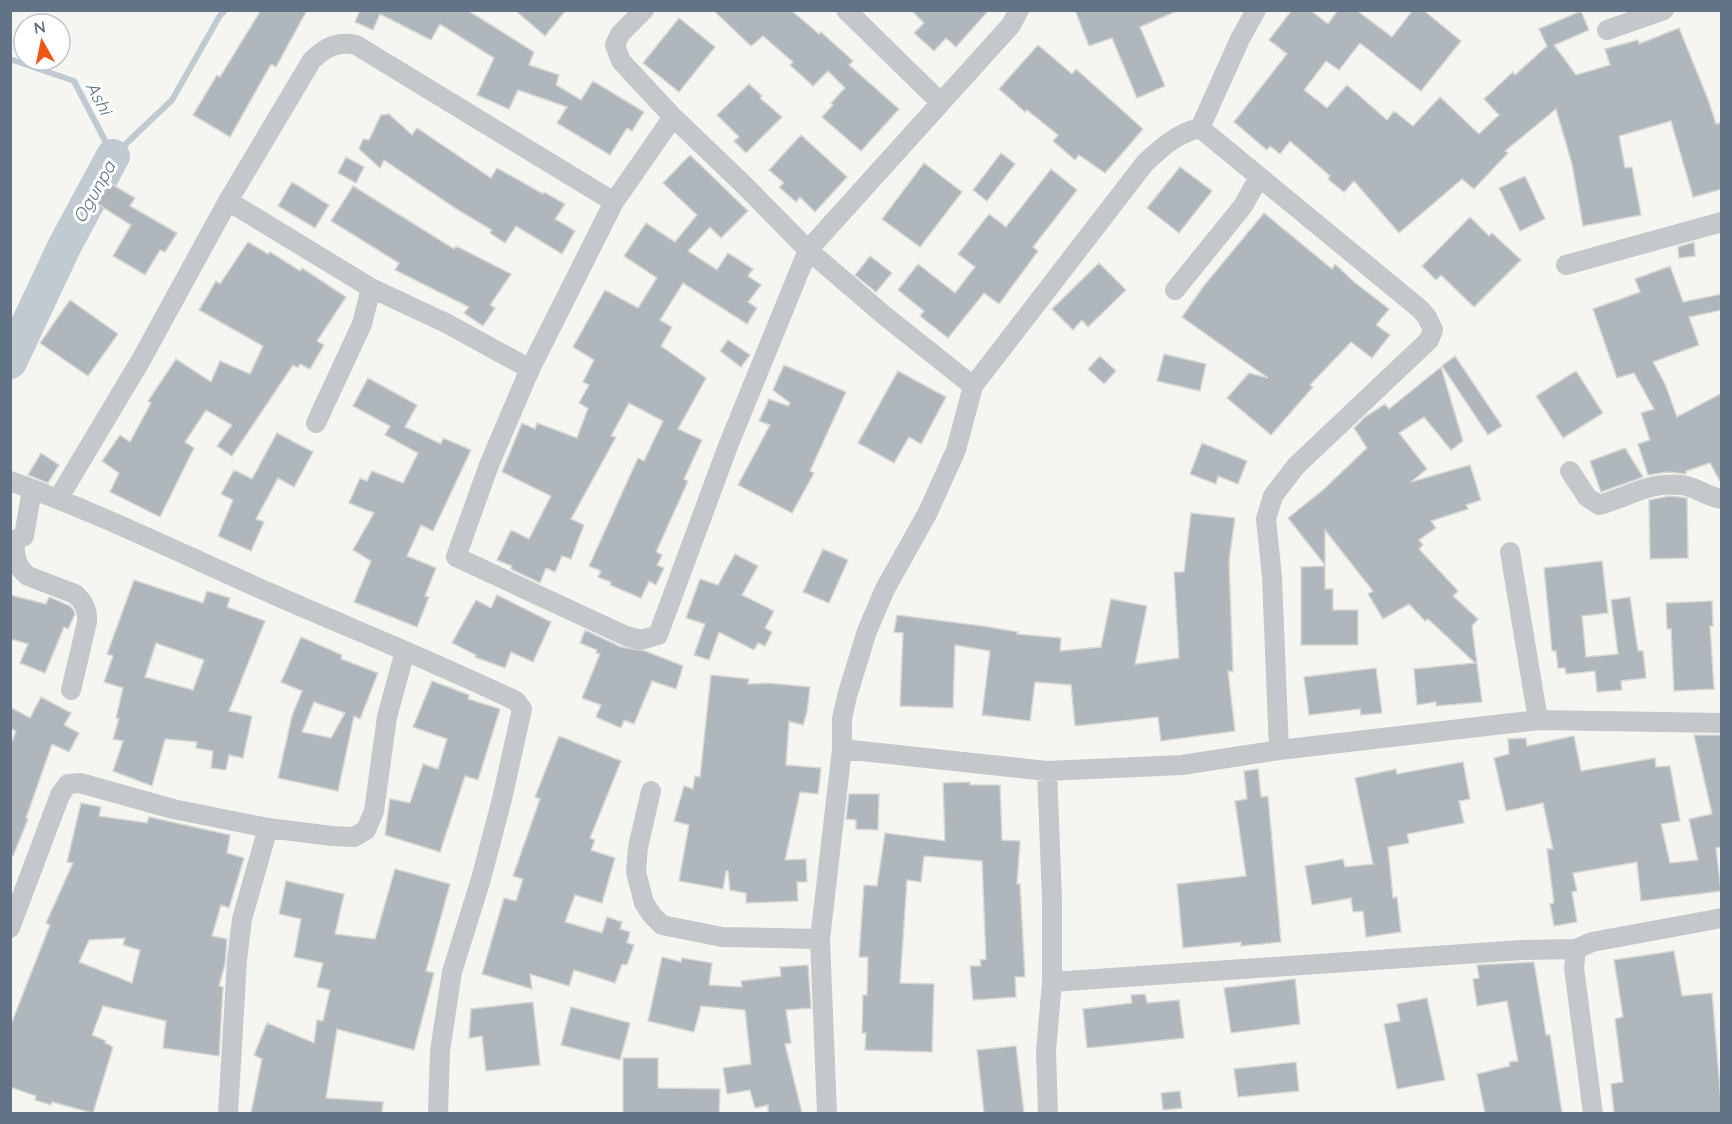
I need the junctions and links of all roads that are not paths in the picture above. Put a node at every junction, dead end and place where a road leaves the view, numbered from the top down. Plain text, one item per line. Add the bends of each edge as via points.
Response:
1 (645, 10) edge
2 (846, 10) edge
3 (1019, 10) edge
4 (1256, 10) edge
5 (1664, 10) edge
6 (1607, 30) dead end
7 (940, 102) junction
8 (673, 117) junction
9 (1200, 128) junction
10 (1259, 177) junction
11 (228, 201) junction
12 (614, 202) junction
13 (1722, 222) edge
14 (808, 250) junction
15 (1566, 265) dead end
16 (371, 288) junction
17 (1175, 290) dead end
18 (530, 369) junction
19 (974, 386) junction
20 (316, 423) dead end
21 (1570, 471) dead end
22 (10, 481) edge
23 (32, 489) junction
24 (58, 499) junction
25 (1722, 499) edge
26 (1510, 552) dead end
27 (405, 651) junction
28 (71, 690) dead end
29 (1538, 720) junction
30 (1722, 723) edge
31 (842, 749) junction
32 (1279, 750) junction
33 (1047, 771) junction
34 (651, 791) dead end
35 (268, 828) junction
36 (1722, 918) edge
37 (10, 928) edge
38 (820, 939) junction
39 (1576, 949) junction
40 (1052, 982) junction
41 (228, 1113) edge
42 (438, 1113) edge
43 (827, 1113) edge
44 (1048, 1113) edge
45 (1593, 1113) edge

1 - 8 street via 620,34 615,45 621,61
2 - 7 street
3 - 7 street via 1011,25
4 - 9 street
5 - 6 street
7 - 14 street
8 - 12 street
8 - 14 street
9 - 10 street
9 - 19 street via 1166,144 1145,162
10 - 17 street via 1243,206
10 - 32 street via 1420,309 1433,330 1430,340 1296,466 1272,495 1266,519
11 - 12 street via 312,60 333,44 345,43 356,45
11 - 16 street
11 - 24 street via 141,360
12 - 18 street
13 - 15 street
14 - 18 street via 728,446 658,635 651,639 626,636 456,557
14 - 19 street
16 - 18 street
16 - 20 street via 362,324
19 - 31 street via 956,450 867,632 842,718
21 - 25 street via 1587,497 1599,505 1655,484 1684,485
22 - 23 street
23 - 24 street
23 - 28 street via 24,536 15,540 18,565 28,576 75,594 87,611
24 - 27 street
26 - 29 street
27 - 35 street via 387,717 374,810 366,830 354,837
27 - 42 street via 516,701 522,709 481,879 452,972 440,1050
29 - 30 street
29 - 32 street
31 - 33 street
31 - 38 street
32 - 33 street via 1182,765
33 - 40 street
34 - 38 street via 636,873 644,903 662,925 723,938
35 - 37 street via 173,809 80,783 68,784 60,795
35 - 41 street via 242,919
36 - 39 street via 1592,942
38 - 43 street
39 - 40 street
39 - 45 street via 1574,968
40 - 44 street via 1046,1051

